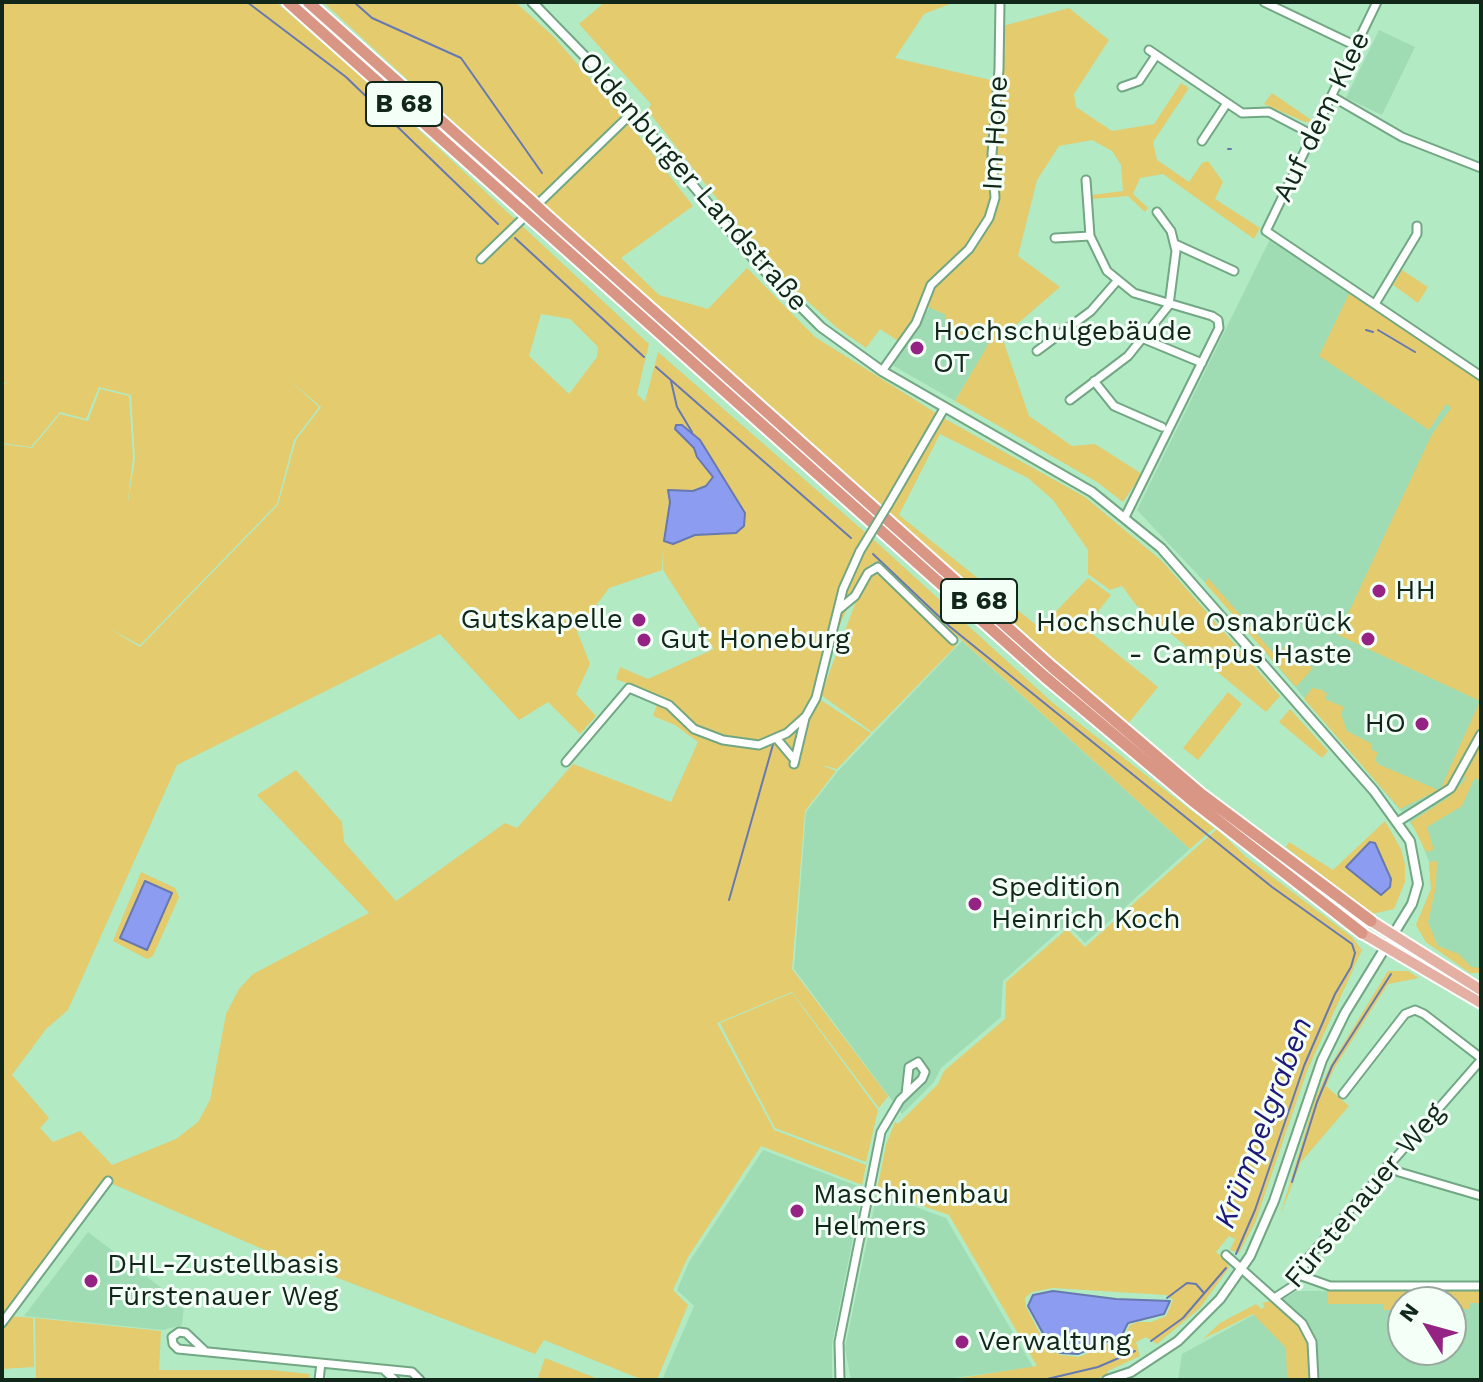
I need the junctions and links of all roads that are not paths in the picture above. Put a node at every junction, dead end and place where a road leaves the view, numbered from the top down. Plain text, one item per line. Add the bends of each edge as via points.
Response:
1 (288, 2) edge
2 (308, 2) edge
3 (532, 2) edge
4 (1000, 2) edge
5 (1264, 2) edge
6 (1377, 2) edge
7 (1356, 46) junction
8 (1122, 87) dead end
9 (1333, 97) junction
10 (1227, 103) junction
11 (633, 112) junction
12 (1313, 135) junction
13 (1202, 141) dead end
14 (1481, 168) edge
15 (1086, 180) dead end
16 (1157, 212) dead end
17 (1417, 226) dead end
18 (1090, 236) junction
19 (1055, 238) dead end
20 (1175, 244) junction
21 (481, 259) dead end
22 (1234, 271) dead end
23 (1117, 281) junction
24 (1375, 304) junction
25 (1169, 305) junction
26 (657, 322) junction
27 (671, 335) junction
28 (1144, 339) junction
29 (1037, 351) dead end
30 (1202, 363) junction
31 (882, 371) junction
32 (1481, 376) edge
33 (1094, 381) junction
34 (1070, 400) dead end
35 (945, 407) junction
36 (1162, 427) dead end
37 (1125, 517) junction
38 (836, 611) junction
39 (953, 640) dead end
40 (806, 716) junction
41 (1481, 734) edge
42 (775, 740) junction
43 (566, 762) dead end
44 (1399, 821) junction
45 (1371, 921) joint
46 (1362, 933) joint
47 (1393, 936) junction
48 (1385, 948) junction
49 (1481, 990) edge
50 (1481, 1003) edge
51 (1481, 1059) edge
52 (906, 1094) dead end
53 (1343, 1094) dead end
54 (1388, 1164) junction
55 (108, 1181) dead end
56 (1481, 1196) edge
57 (1226, 1255) dead end
58 (1242, 1269) junction
59 (1299, 1275) junction
60 (1481, 1286) edge
61 (1276, 1297) junction
62 (2, 1323) edge
63 (205, 1351) dead end
64 (321, 1363) junction
65 (385, 1371) junction
66 (1132, 1376) edge
67 (319, 1380) edge
68 (395, 1380) edge
69 (420, 1380) edge
70 (840, 1380) edge
71 (1107, 1380) edge
72 (1314, 1380) edge

1 - 26 highway, B 68, bridge via 535,222
2 - 26 highway, B 68, bridge via 529,199
3 - 11 street, Oldenburger Landstraße
4 - 31 street, Im Hone via 992,154 995,198 989,218 969,249 931,285 916,323
5 - 7 street
6 - 7 street, Auf dem Klee
7 - 9 street, Auf dem Klee
8 - 10 street via 1139,81 1152,54
9 - 12 street, Auf dem Klee
9 - 14 street via 1402,137
10 - 12 street via 1242,113 1269,112
10 - 13 street
11 - 21 street
11 - 31 street, Oldenburger Landstraße via 766,273 821,327
12 - 24 street, Auf dem Klee via 1268,232
15 - 18 street
16 - 20 street
17 - 24 street
18 - 19 street
18 - 23 street
20 - 22 street
20 - 25 street
23 - 25 street
23 - 29 street via 1091,311
24 - 32 street
25 - 28 street
25 - 30 street via 1218,320
26 - 27 highway, B 68
27 - 45 highway, B 68 via 1190,784
27 - 46 highway, B 68 via 1045,677
28 - 30 street
28 - 33 street
30 - 37 street
31 - 35 street, Oldenburger Landstraße
33 - 34 street
33 - 36 street via 1114,406
35 - 37 street, Oldenburger Landstraße via 1048,464
35 - 38 street, bridge via 860,551
37 - 44 street, Oldenburger Landstraße via 1196,586
38 - 39 street via 878,567
38 - 40 street via 824,671
40 - 42 street
40 - 42 street via 794,764 793,755
41 - 44 street via 1451,788
42 - 43 street via 742,744 707,735 669,705 629,688
44 - 47 street, Oldenburger Landstraße via 1416,859 1418,884
45 - 47 main road, B 68
46 - 48 main road, B 68
47 - 48 street, Oldenburger Landstraße
47 - 49 main road, B 68
48 - 50 main road, B 68
48 - 58 street, Fürstenauer Weg via 1322,1060 1269,1214
51 - 53 street via 1415,1010 1405,1014
51 - 54 street, Fürstenauer Weg
52 - 70 street via 887,1121 875,1157 839,1342
54 - 56 street
54 - 59 street, Fürstenauer Weg
55 - 62 street
57 - 58 street
58 - 61 street, Fürstenauer Weg
58 - 66 street, Fürstenauer Weg via 1196,1325
59 - 60 street via 1330,1286
59 - 61 street, Fürstenauer Weg via 1287,1293
61 - 72 street via 1309,1336
63 - 64 street
64 - 65 street
64 - 67 street
65 - 68 street
65 - 69 street via 412,1372
66 - 71 street, Fürstenauer Weg

